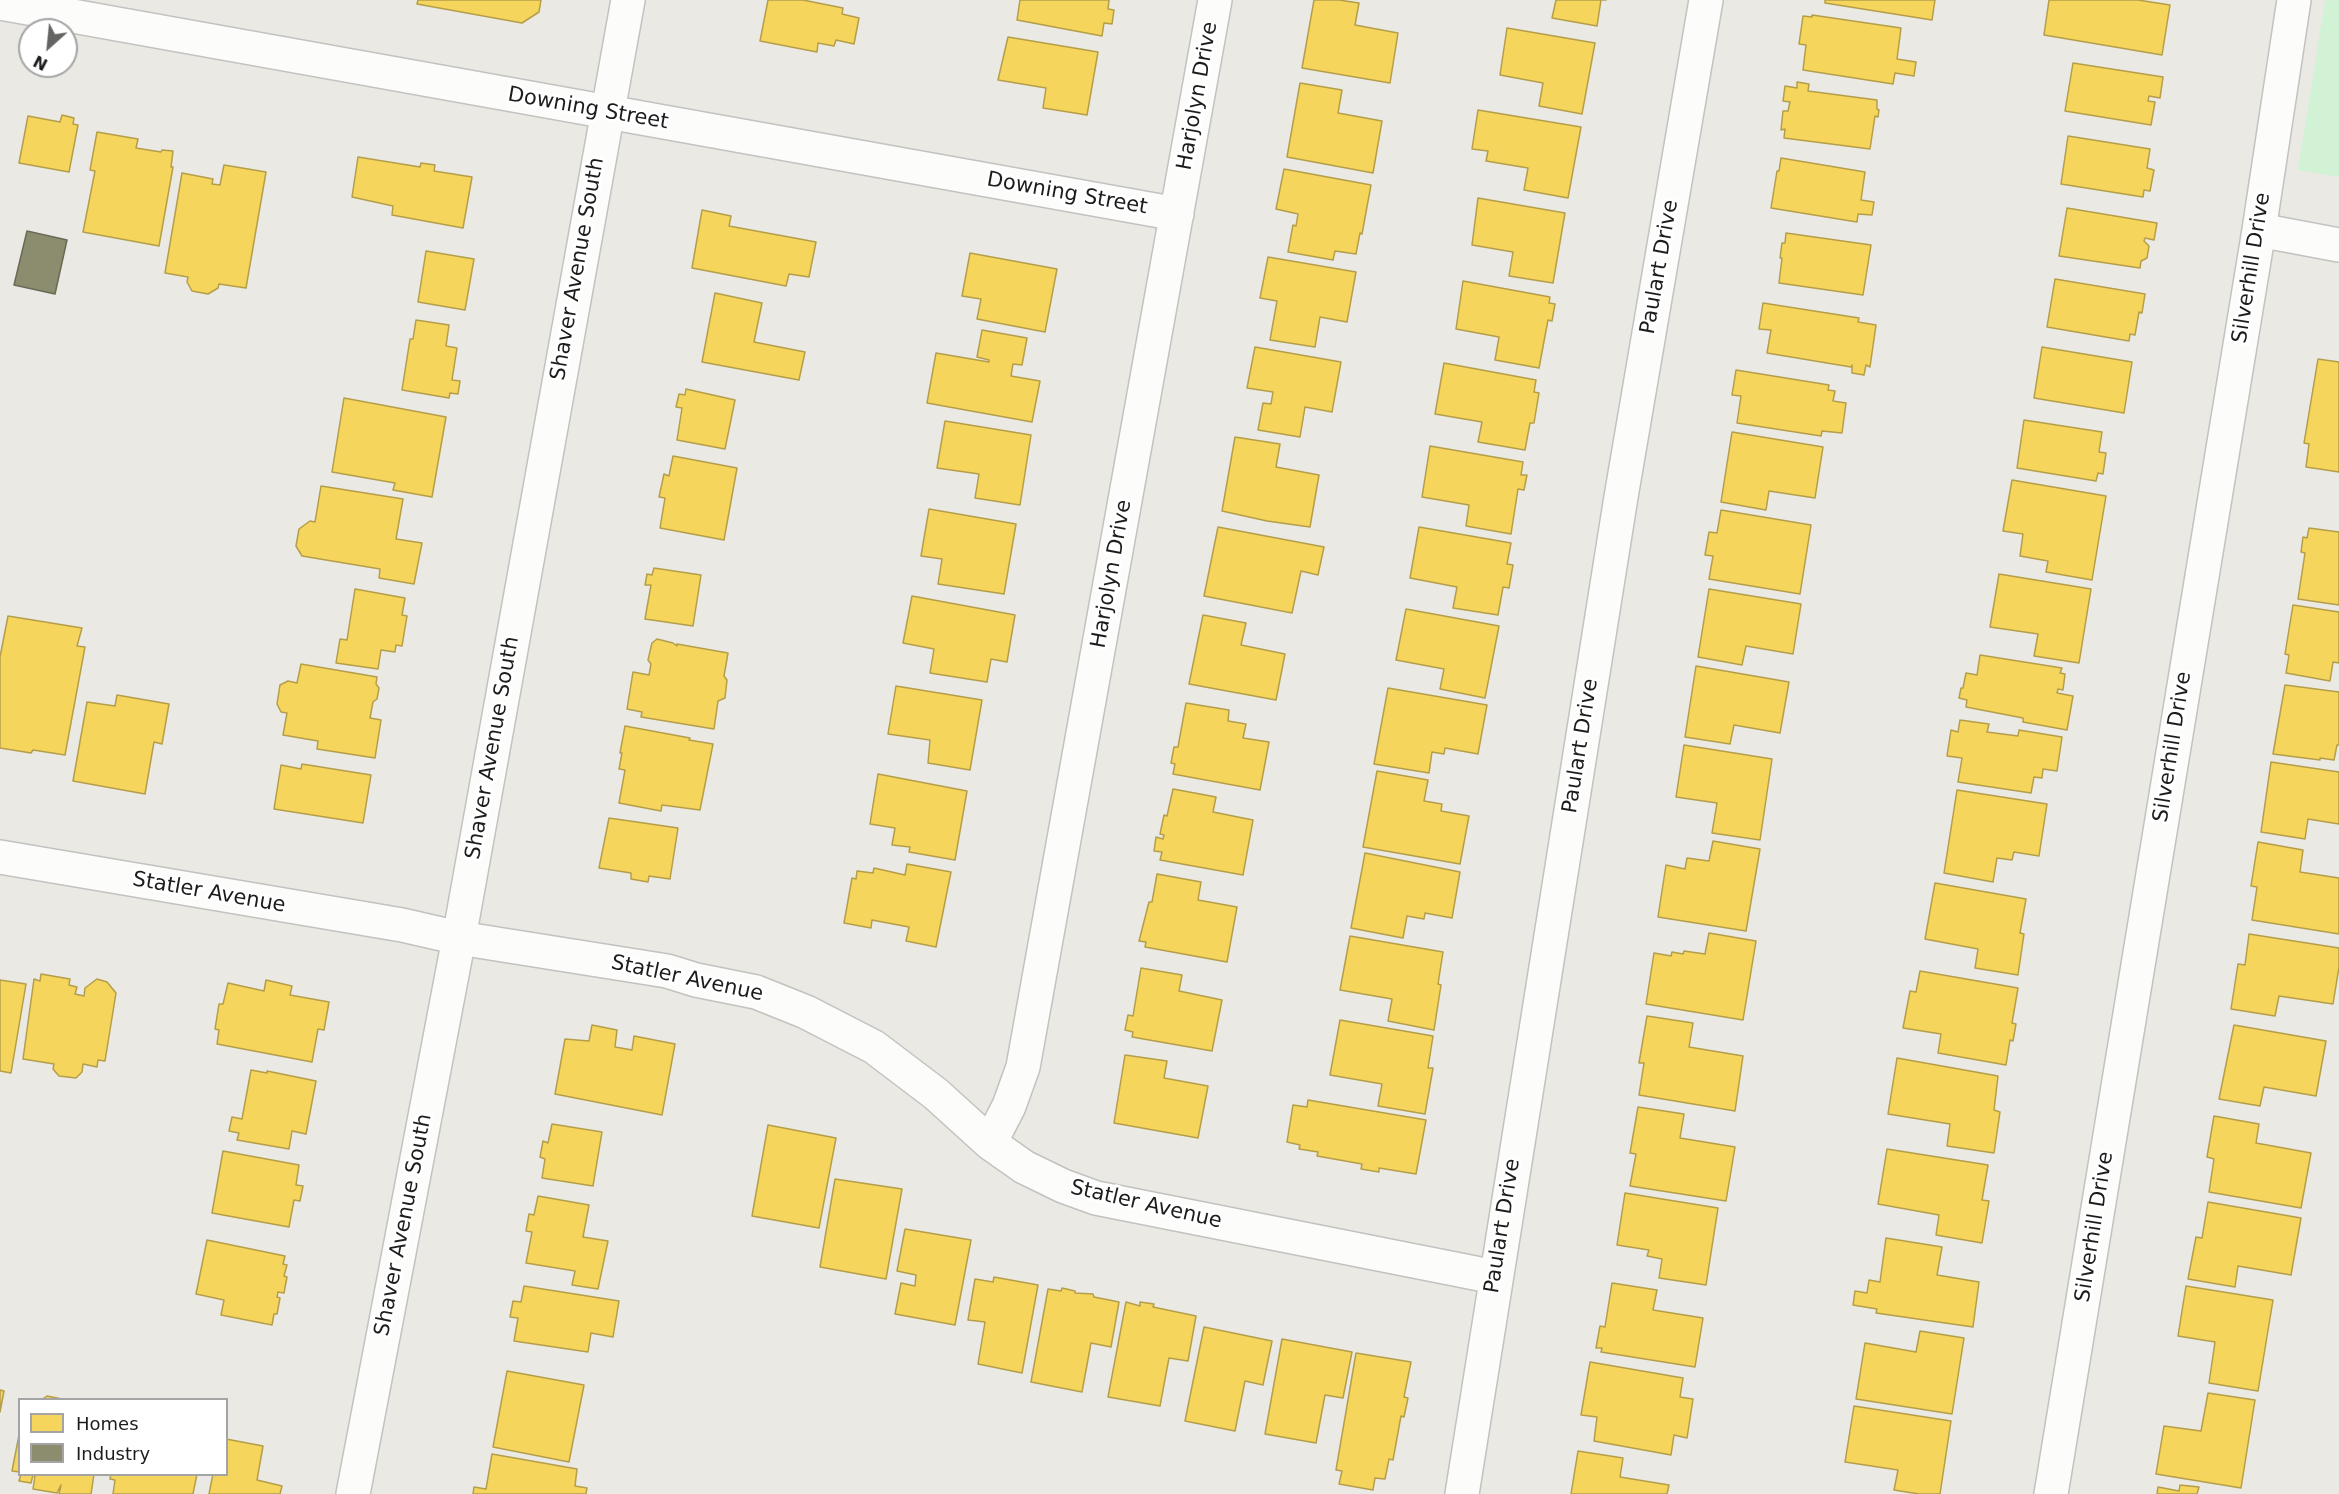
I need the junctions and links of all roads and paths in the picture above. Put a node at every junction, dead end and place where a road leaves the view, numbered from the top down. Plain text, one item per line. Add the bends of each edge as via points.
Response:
1 (628, 0) edge
2 (1215, 0) edge
3 (1706, 0) edge
4 (2294, 0) edge
5 (0, 3) edge
6 (606, 112) junction
7 (1177, 214) junction
8 (2259, 231) junction
9 (2339, 245) edge
10 (0, 856) edge
11 (459, 938) junction
12 (990, 1143) junction
13 (1495, 1277) junction
14 (353, 1494) edge
15 (1462, 1494) edge
16 (2051, 1494) edge

1 - 6 street, Shaver Avenue South
2 - 7 street, Harjolyn Drive
3 - 13 street, Paulart Drive
4 - 8 street, Silverhill Drive
5 - 6 street, Downing Street
6 - 7 street, Downing Street
6 - 11 street, Shaver Avenue South
7 - 12 street, Harjolyn Drive via 1023,1067
8 - 9 street
8 - 16 street, Silverhill Drive
10 - 11 street, Statler Avenue
11 - 12 street, Statler Avenue via 667,971 756,992 874,1047 936,1094
11 - 14 street, Shaver Avenue South
12 - 13 street, Statler Avenue via 1024,1167 1095,1198
13 - 15 street, Paulart Drive

